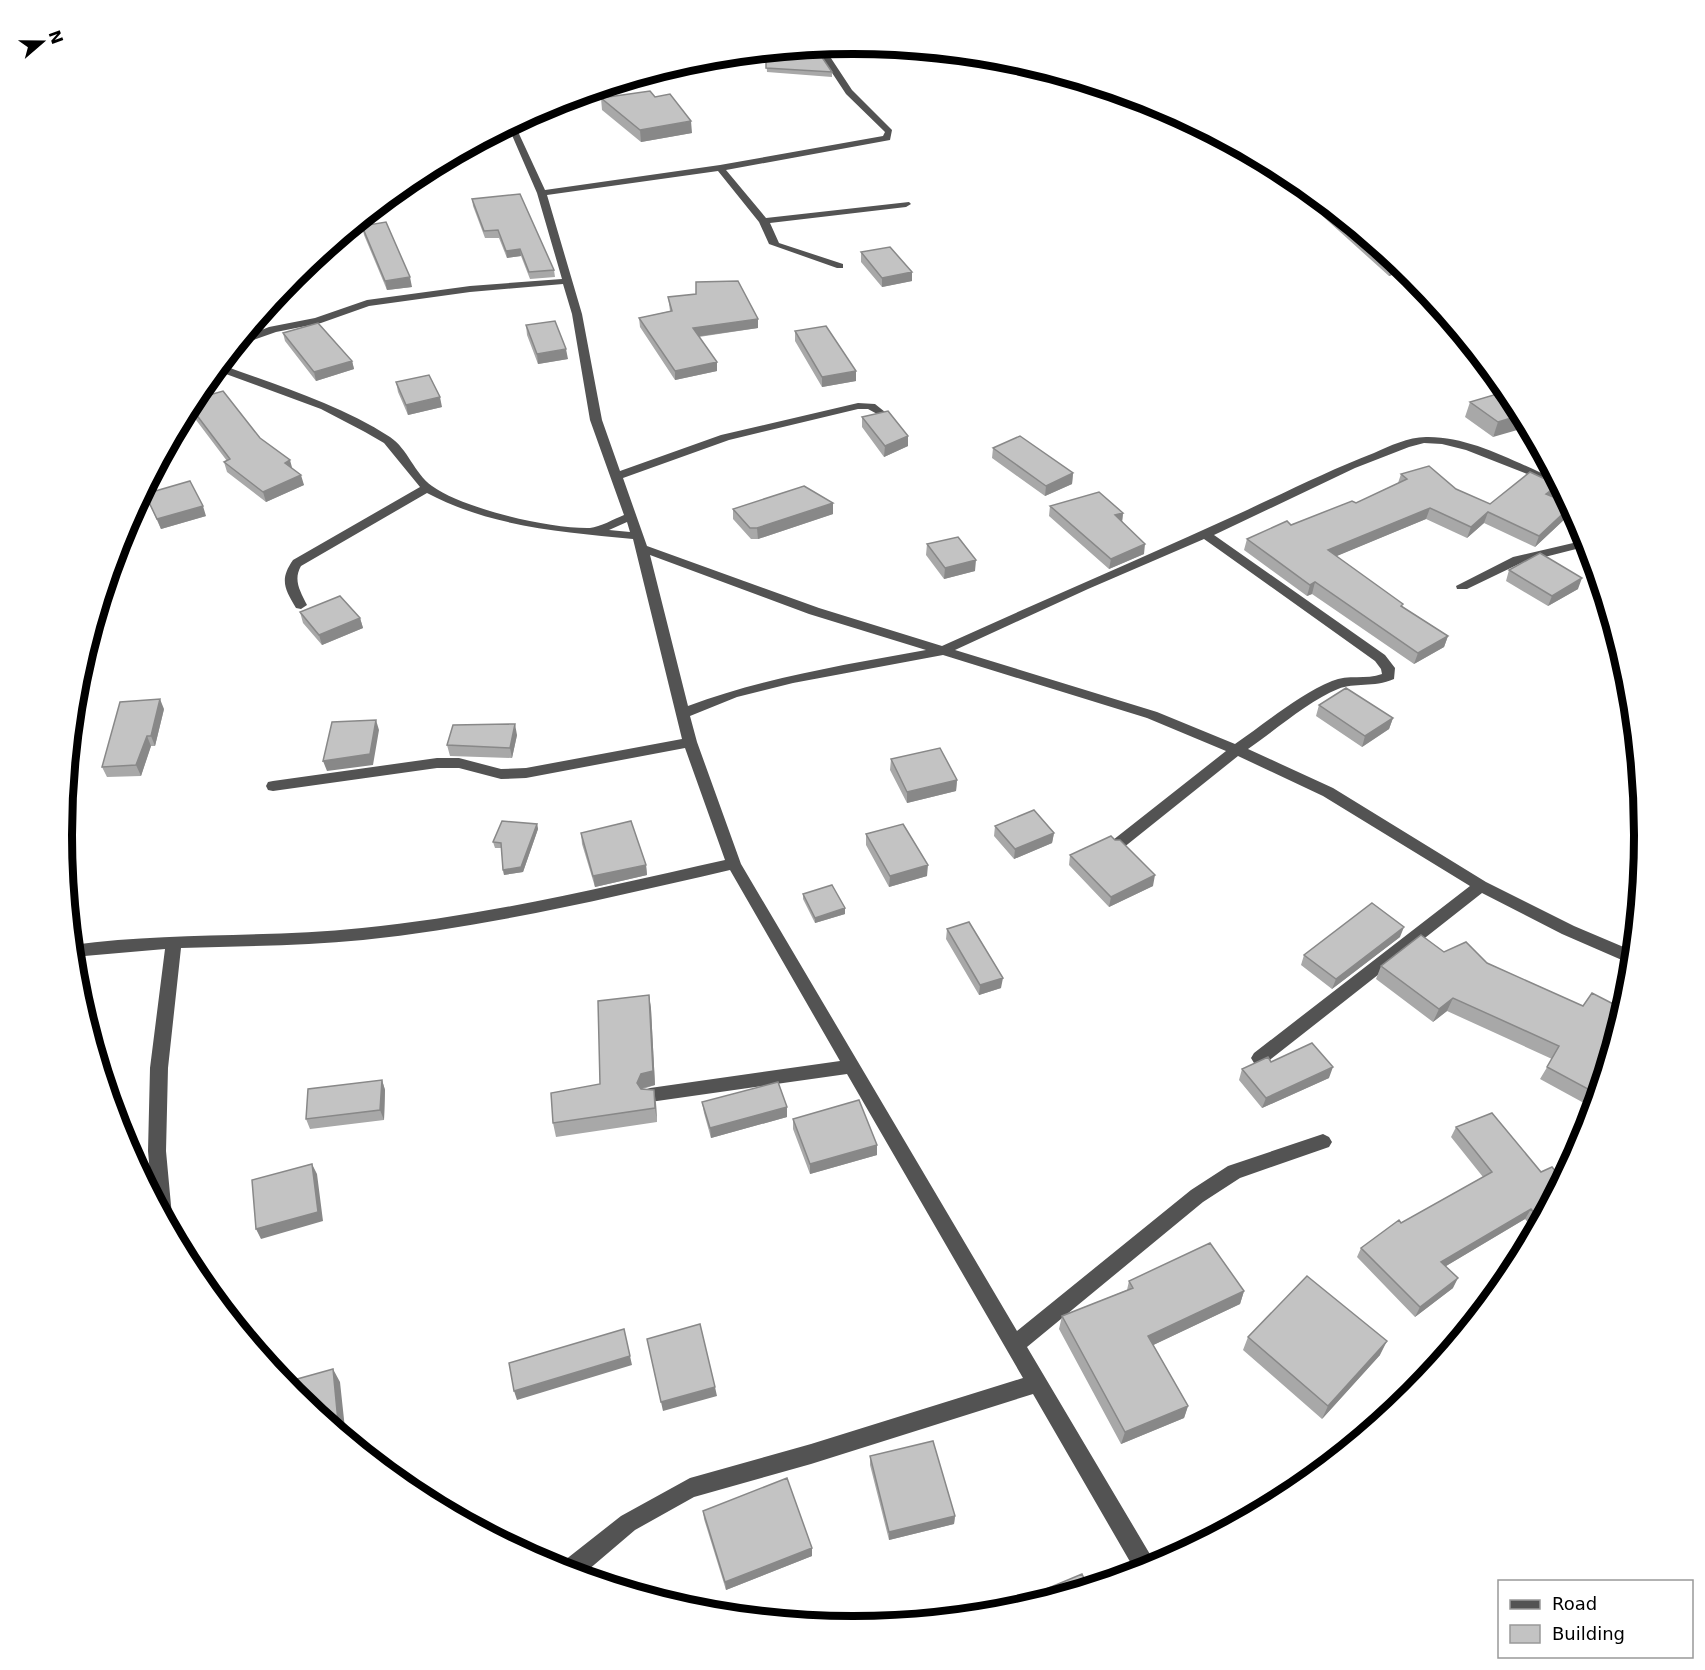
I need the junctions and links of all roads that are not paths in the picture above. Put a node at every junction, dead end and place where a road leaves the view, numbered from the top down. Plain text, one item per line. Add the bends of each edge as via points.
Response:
1 (824, 55) edge
2 (515, 131) edge
3 (720, 168) junction
4 (542, 193) junction
5 (906, 204) dead end
6 (764, 221) junction
7 (840, 266) dead end
8 (568, 281) junction
9 (251, 338) edge
10 (226, 370) edge
11 (879, 412) edge
12 (617, 476) junction
13 (1548, 480) edge
14 (428, 488) junction
15 (631, 516) junction
16 (592, 532) junction
17 (1205, 534) junction
18 (639, 542) junction
19 (1577, 545) edge
20 (1461, 586) dead end
21 (301, 605) dead end
22 (942, 651) junction
23 (682, 714) junction
24 (690, 742) junction
25 (1236, 750) junction
26 (273, 786) dead end
27 (1118, 844) edge
28 (734, 864) junction
29 (1481, 886) junction
30 (174, 941) junction
31 (80, 950) edge
32 (1624, 954) edge
33 (1260, 1058) edge
34 (851, 1066) junction
35 (650, 1095) edge
36 (1323, 1142) dead end
37 (161, 1197) edge
38 (1015, 1345) junction
39 (1037, 1383) junction
40 (1141, 1561) edge
41 (576, 1565) edge

1 - 3 street via 849,92 889,132 887,138
2 - 4 street
3 - 4 street
3 - 6 street
4 - 8 street
5 - 6 street
6 - 7 street via 776,245
8 - 9 street via 368,303
8 - 12 street via 597,420
10 - 14 street via 325,407 388,441
11 - 12 street via 871,406 858,406 777,424 724,437
12 - 15 street
13 - 17 street via 1470,448 1424,440 1351,465
14 - 16 street via 478,513
14 - 21 street via 297,563 290,572 290,584
15 - 16 street
15 - 18 street
16 - 18 street
17 - 22 street
17 - 25 street via 1380,658 1388,668 1389,676 1377,681 1339,683 1322,691
18 - 22 street via 814,612
18 - 23 street
19 - 20 street via 1517,560
22 - 23 street via 793,679 724,697
22 - 25 street via 1152,715
23 - 24 street
24 - 26 street via 526,773 501,774 459,763 437,763
24 - 28 street
25 - 27 street
25 - 29 street via 1328,792
28 - 30 street via 485,918 430,926 295,940
28 - 34 street
29 - 32 street
29 - 33 street
30 - 31 street
30 - 37 street via 159,1068 157,1151
34 - 35 street
34 - 38 street
36 - 38 street via 1234,1172 1197,1196
38 - 39 street
39 - 40 street
39 - 41 street via 690,1488 628,1523

